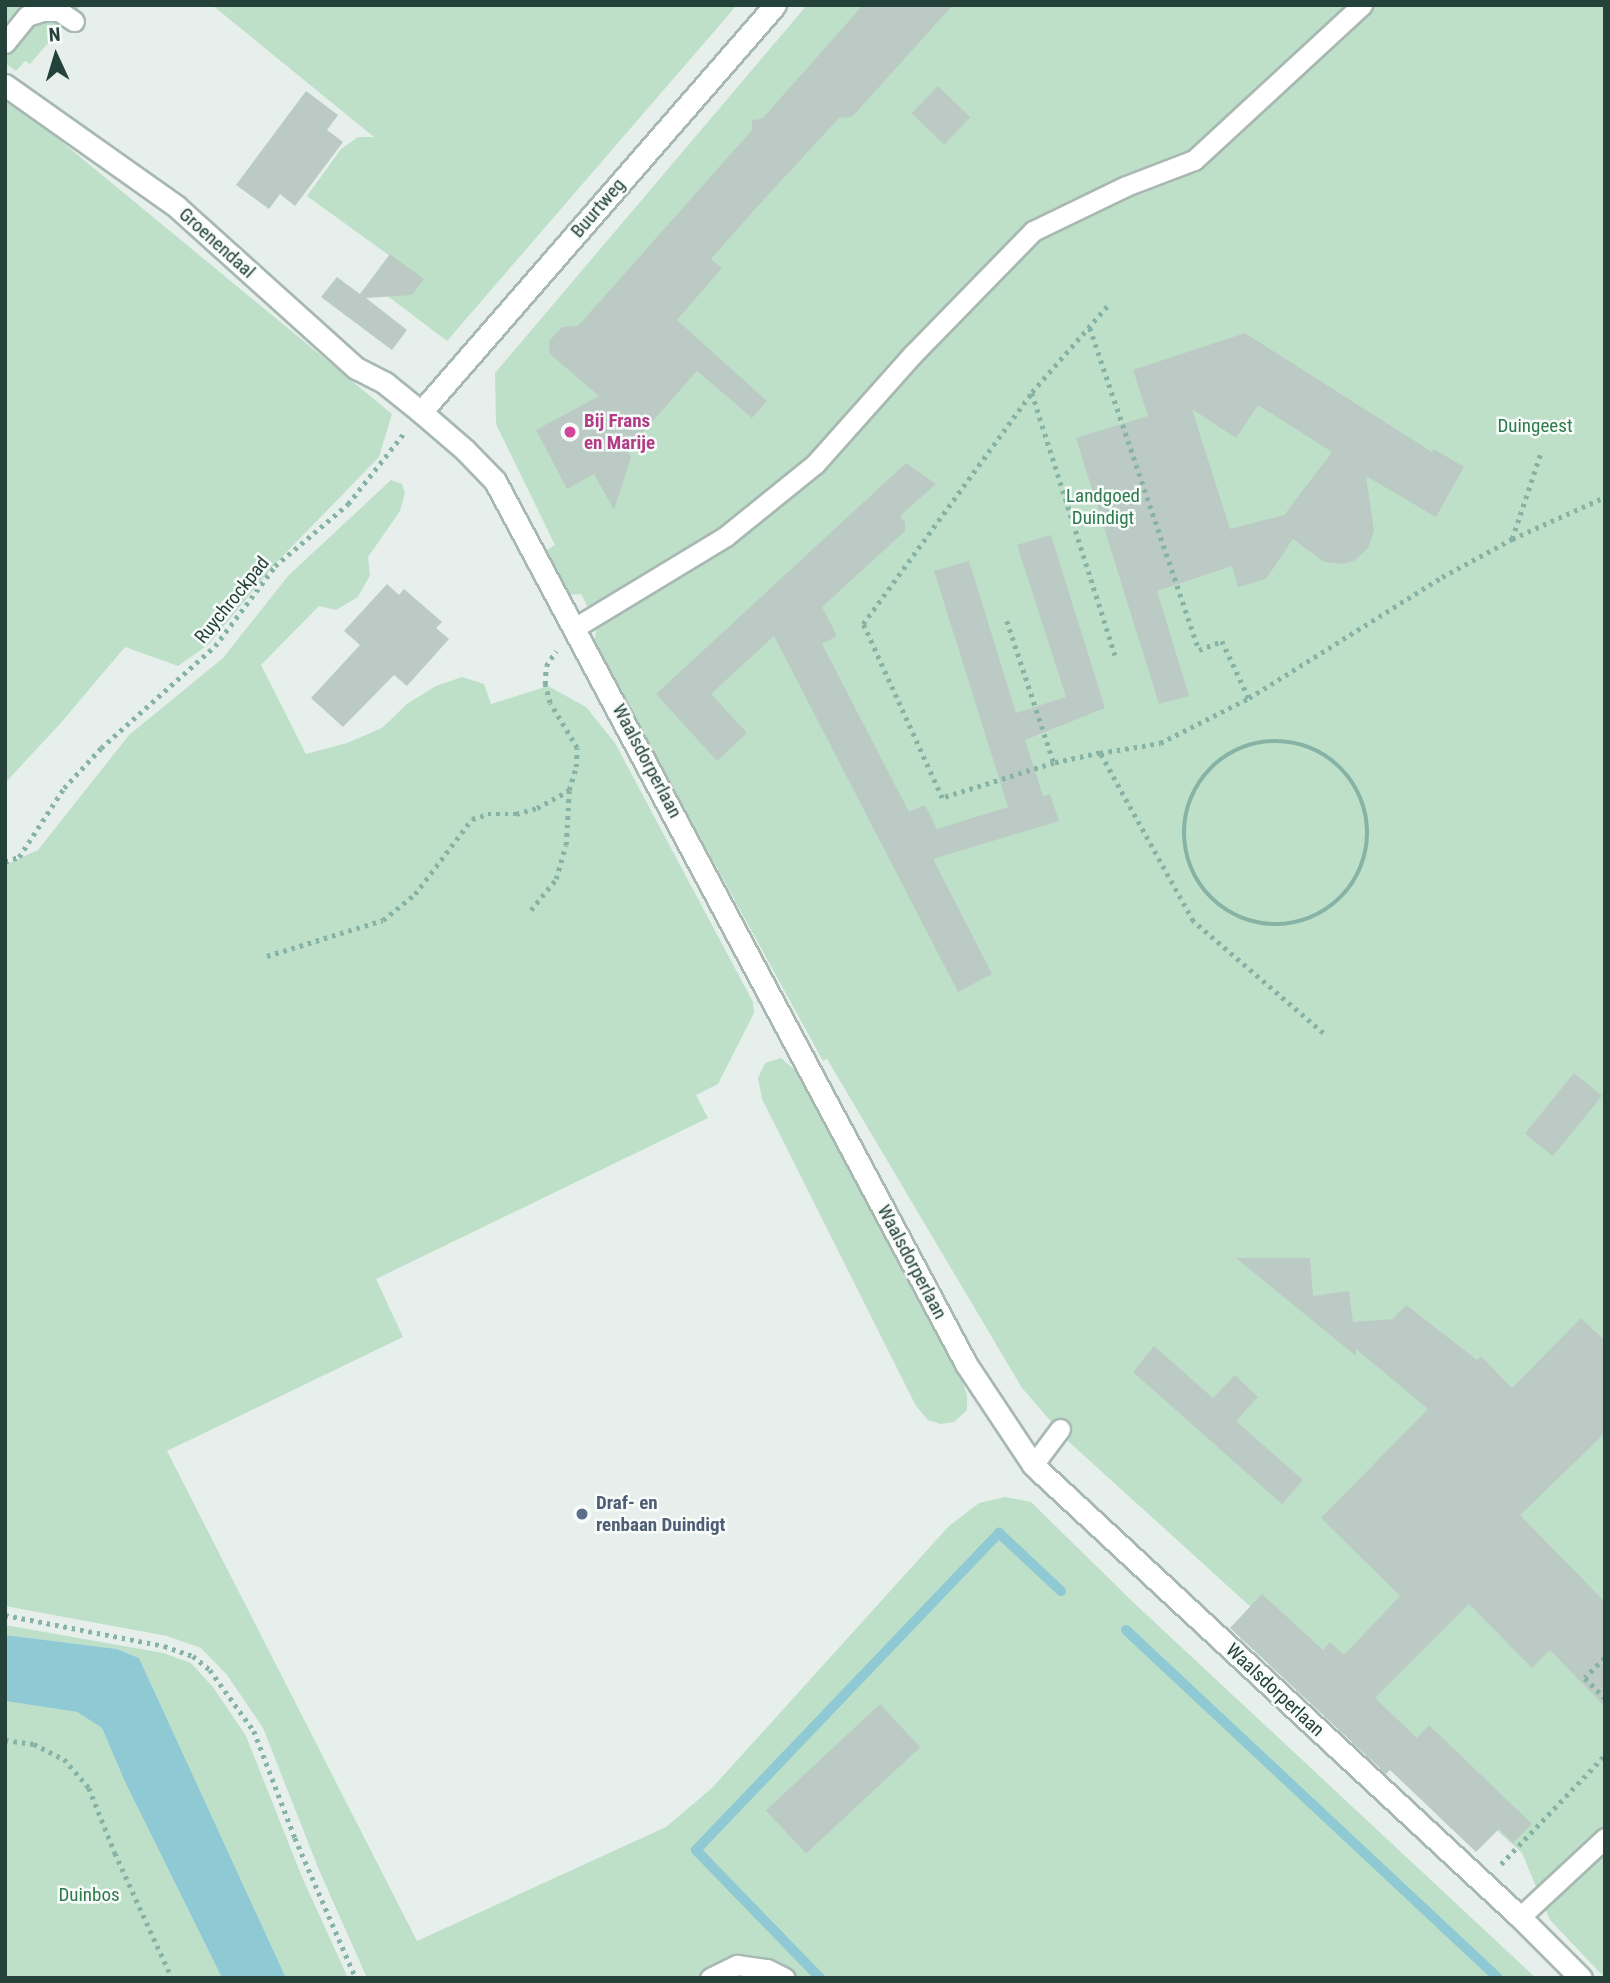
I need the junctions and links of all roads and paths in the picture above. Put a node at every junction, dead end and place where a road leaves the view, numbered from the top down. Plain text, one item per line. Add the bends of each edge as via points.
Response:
1 (775, 5) edge
2 (1362, 5) edge
3 (74, 21) dead end
4 (5, 43) edge
5 (5, 85) edge
6 (1110, 303) dead end
7 (1090, 328) junction
8 (1032, 393) junction
9 (421, 412) junction
10 (1540, 455) dead end
11 (1605, 496) edge
12 (1512, 539) junction
13 (1007, 621) dead end
14 (578, 631) junction
15 (1115, 655) dead end
16 (1249, 698) junction
17 (1100, 753) junction
18 (1054, 763) junction
19 (569, 790) junction
20 (5, 862) edge
21 (1199, 886) joint
22 (531, 910) dead end
23 (267, 956) dead end
24 (1323, 1033) dead end
25 (1060, 1429) dead end
26 (1033, 1465) junction
27 (5, 1615) edge
28 (1605, 1658) edge
29 (1605, 1698) edge
30 (5, 1740) edge
31 (1605, 1755) edge
32 (1605, 1838) edge
33 (1484, 1883) junction
34 (1521, 1917) junction
35 (173, 1978) edge
36 (356, 1978) edge
37 (710, 1978) edge
38 (785, 1978) edge
39 (1581, 1978) edge

1 - 9 street, Buurtweg
2 - 14 lane via 1194,160 1126,186 1033,231 913,354 816,464 726,536
3 - 4 lane via 59,11 27,16
5 - 9 street, Groenendaal via 177,207 356,368 385,383
6 - 7 path
7 - 8 path
7 - 16 path via 1199,650 1222,641
8 - 15 path
8 - 18 path via 863,624 942,798
9 - 14 street, Waalsdorperlaan via 495,481
9 - 20 path, Ruychrockpad via 348,504 275,566 215,646 101,748 64,788 19,857
10 - 12 path
11 - 12 path
12 - 16 path via 1442,577
13 - 18 path
14 - 19 path via 546,666 550,703 577,748
14 - 26 street, Waalsdorperlaan via 966,1364
16 - 17 path via 1160,743
17 - 18 path
17 - 24 path via 1193,920
19 - 22 path via 566,845 556,879
19 - 23 path via 537,808 472,819 415,894 383,920
21 - 21 path via 1227,913 1264,925 1302,923 1336,904 1360,874 1369,836 1362,798 1340,766 1307,746 1269,741 1231,752 1202,777 1185,812 1185,850
25 - 26 lane
26 - 33 street, Waalsdorperlaan
27 - 36 path via 164,1646 193,1656 210,1670 254,1731
28 - 29 path via 1585,1678
30 - 35 path via 34,1744 64,1759 89,1788
31 - 33 path
32 - 34 lane
33 - 34 street, Waalsdorperlaan
34 - 39 street, Waalsdorperlaan
37 - 38 lane via 737,1965 767,1969

